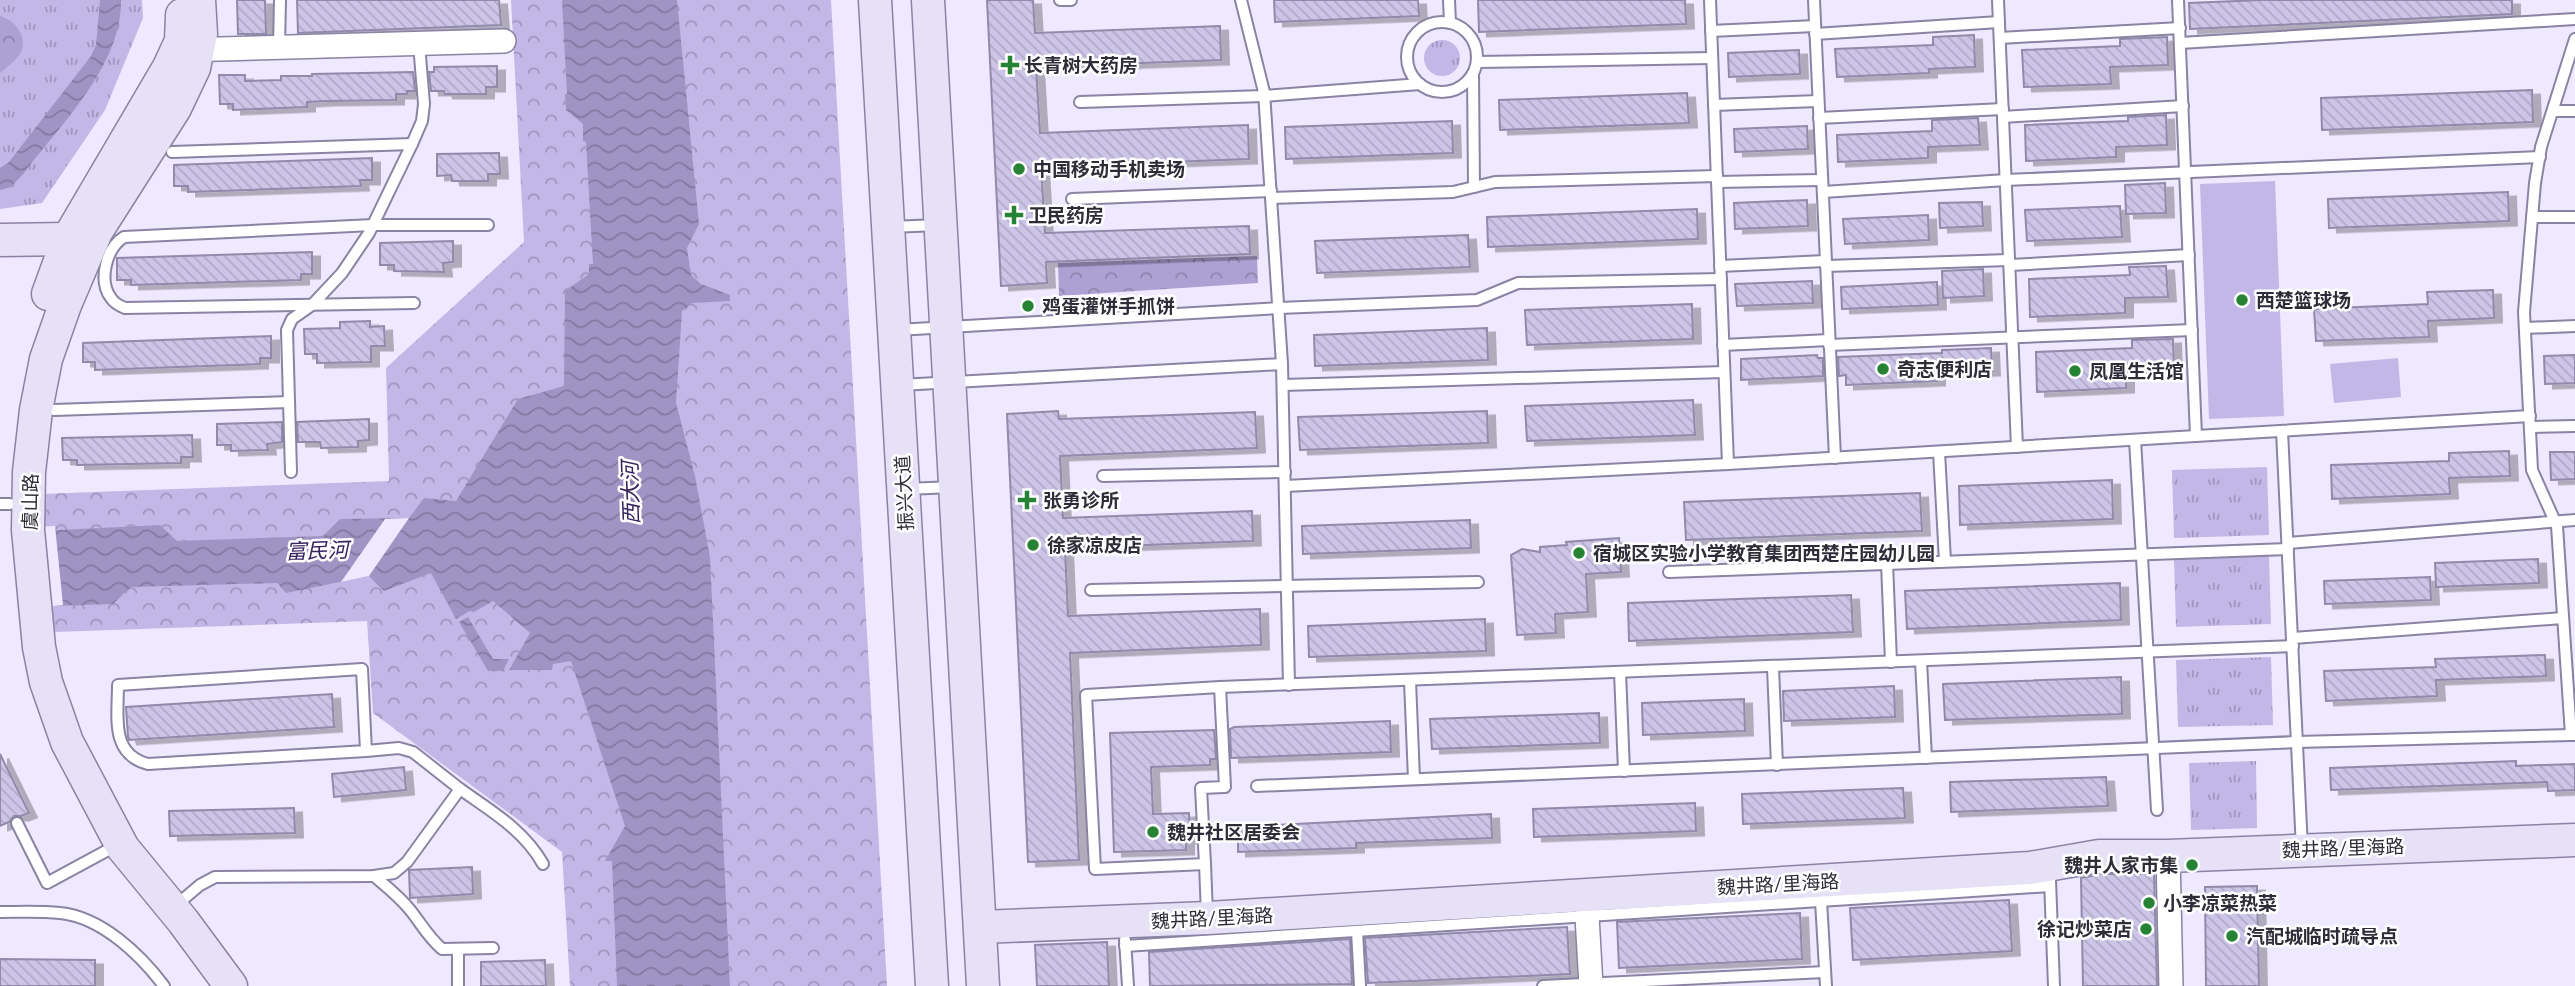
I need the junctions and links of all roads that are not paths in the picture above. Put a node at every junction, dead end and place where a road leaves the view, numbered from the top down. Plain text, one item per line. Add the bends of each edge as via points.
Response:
1 (182, 0) edge
2 (199, 0) edge
3 (280, 0) edge
4 (875, 0) edge
5 (928, 0) edge
6 (1060, 0) edge
7 (1071, 0) edge
8 (1241, 0) edge
9 (1450, 0) edge
10 (1710, 0) edge
11 (1814, 0) edge
12 (1998, 0) edge
13 (2178, 0) edge
14 (2575, 19) edge
15 (1999, 22) junction
16 (1450, 23) junction
17 (2180, 28) junction
18 (1712, 30) junction
19 (1815, 30) junction
20 (2000, 38) junction
21 (2575, 39) edge
22 (503, 41) dead end
23 (2180, 43) junction
24 (419, 44) junction
25 (279, 47) junction
26 (187, 50) junction
27 (1712, 58) junction
28 (1475, 68) junction
29 (1420, 84) junction
30 (1264, 96) junction
31 (1818, 101) junction
32 (1080, 102) dead end
33 (1714, 105) junction
34 (2183, 106) junction
35 (2553, 111) junction
36 (2575, 111) edge
37 (2003, 113) junction
38 (1819, 118) junction
39 (412, 144) junction
40 (172, 152) dead end
41 (2540, 157) junction
42 (2186, 172) junction
43 (1717, 179) junction
44 (2006, 180) junction
45 (1822, 186) junction
46 (1474, 187) junction
47 (1271, 195) junction
48 (1072, 199) dead end
49 (2575, 216) edge
50 (2532, 217) junction
51 (373, 225) junction
52 (488, 225) dead end
53 (941, 225) junction
54 (888, 227) junction
55 (68, 239) junction
56 (0, 240) edge
57 (2189, 255) junction
58 (2010, 263) junction
59 (1826, 264) junction
60 (1720, 266) junction
61 (1721, 279) junction
62 (414, 303) dead end
63 (312, 305) junction
64 (1279, 309) junction
65 (2575, 326) edge
66 (947, 327) junction
67 (2525, 328) junction
68 (894, 330) junction
69 (2192, 330) junction
70 (2013, 338) junction
71 (1829, 343) junction
72 (1723, 345) junction
73 (1282, 364) junction
74 (1724, 372) junction
75 (950, 383) junction
76 (897, 385) junction
77 (1283, 385) junction
78 (289, 402) junction
79 (54, 410) dead end
80 (2530, 422) junction
81 (2575, 426) edge
82 (2282, 431) junction
83 (2196, 436) junction
84 (2135, 440) junction
85 (2017, 447) junction
86 (1939, 452) junction
87 (1835, 458) junction
88 (1728, 464) junction
89 (291, 472) dead end
90 (1285, 472) junction
91 (1103, 476) dead end
92 (1285, 486) junction
93 (956, 487) junction
94 (903, 489) junction
95 (12, 517) edge
96 (2575, 520) edge
97 (2556, 521) junction
98 (2288, 546) junction
99 (2141, 554) junction
100 (1945, 561) junction
101 (1887, 564) junction
102 (1670, 572) dead end
103 (1478, 582) dead end
104 (1287, 586) junction
105 (1091, 590) dead end
106 (2563, 618) junction
107 (2569, 631) edge
108 (2293, 642) junction
109 (31, 649) junction
110 (2146, 652) junction
111 (1921, 661) junction
112 (1891, 662) junction
113 (1773, 667) junction
114 (1620, 672) junction
115 (1410, 681) junction
116 (1289, 685) junction
117 (1220, 688) junction
118 (2573, 735) edge
119 (2297, 742) junction
120 (2152, 749) junction
121 (366, 751) junction
122 (1926, 758) junction
123 (1777, 765) junction
124 (1624, 771) junction
125 (1413, 779) junction
126 (1257, 786) dead end
127 (460, 789) junction
128 (2157, 810) dead end
129 (17, 823) dead end
130 (2575, 840) edge
131 (2302, 849) junction
132 (108, 850) junction
133 (2168, 856) junction
134 (543, 864) dead end
135 (1205, 864) junction
136 (374, 876) junction
137 (2050, 876) junction
138 (1821, 901) junction
139 (0, 912) edge
140 (166, 913) junction
141 (1587, 916) junction
142 (1208, 918) junction
143 (981, 927) junction
144 (1357, 931) junction
145 (1125, 934) junction
146 (493, 948) dead end
147 (458, 949) junction
148 (1825, 972) junction
149 (1591, 985) edge
150 (164, 986) edge
151 (212, 986) edge
152 (231, 986) edge
153 (458, 986) edge
154 (932, 986) edge
155 (984, 986) edge
156 (1128, 986) edge
157 (1360, 986) edge
158 (1544, 986) edge
159 (1826, 986) edge
160 (2054, 986) edge
161 (2171, 986) edge

1 - 26 street, 虞山路 via 181,41
2 - 26 street, 虞山路 via 201,34
3 - 25 lane
4 - 54 street, 振兴大道
5 - 53 street
6 - 7 lane
8 - 30 lane
9 - 16 lane
10 - 18 lane
11 - 19 lane
12 - 15 lane
13 - 17 lane
14 - 23 lane
15 - 19 lane
15 - 20 lane
16 - 28 lane via 1473,40
16 - 29 lane via 1432,23 1413,37 1407,59
17 - 20 lane
17 - 23 lane
18 - 19 lane
18 - 27 lane
19 - 31 lane
20 - 37 lane
21 - 35 lane
22 - 24 street
23 - 34 lane
24 - 25 street
24 - 39 lane via 424,104
25 - 26 street
26 - 55 street, 虞山路
26 - 95 street, 虞山路 via 194,68 175,108 96,232 65,305 46,359 29,472
27 - 28 lane
27 - 33 lane
28 - 29 lane via 1457,89 1434,91
28 - 46 lane
29 - 30 lane
30 - 32 lane
30 - 47 lane
31 - 33 lane
31 - 38 lane
33 - 43 lane
34 - 37 lane
34 - 42 lane
35 - 36 lane
35 - 41 lane
37 - 38 lane
37 - 44 lane
38 - 45 lane
39 - 40 lane
39 - 51 lane
41 - 42 lane
41 - 50 lane
42 - 44 lane
42 - 57 lane
43 - 45 lane
43 - 46 lane via 1495,182
43 - 60 lane
44 - 45 lane
44 - 58 lane
45 - 59 lane
46 - 47 lane via 1453,192
47 - 48 lane
47 - 64 lane
49 - 50 lane
50 - 67 lane
51 - 52 lane
51 - 63 lane via 342,273
51 - 63 lane via 124,237 107,258 107,290 125,309
53 - 54 lane
53 - 66 street
54 - 68 street, 振兴大道
55 - 56 street
55 - 95 street, 虞山路 via 34,334 21,390 11,461
57 - 58 lane
57 - 69 lane
58 - 59 lane
58 - 70 lane
59 - 60 lane
59 - 71 lane
60 - 61 lane
61 - 64 lane via 1518,284 1477,300
61 - 72 lane
62 - 63 lane
63 - 78 lane via 292,319 287,330
64 - 66 lane
64 - 73 lane
65 - 67 lane
66 - 68 lane
66 - 75 street
67 - 80 lane
68 - 76 street, 振兴大道
69 - 70 lane
69 - 83 lane
70 - 71 lane
70 - 85 lane
71 - 72 lane
71 - 87 lane
72 - 74 lane
73 - 75 lane
73 - 77 lane
74 - 77 lane
74 - 88 lane
75 - 76 lane
75 - 93 street
76 - 94 street, 振兴大道
77 - 90 lane
78 - 79 lane
78 - 89 lane
80 - 81 lane
80 - 82 lane
80 - 97 lane via 2532,470
82 - 83 lane
82 - 98 lane
83 - 84 lane
84 - 85 lane
84 - 99 lane
85 - 86 lane
86 - 87 lane
86 - 100 lane
87 - 88 lane
88 - 92 lane
90 - 91 lane
90 - 92 lane
92 - 104 lane
93 - 94 lane
93 - 143 street
94 - 154 street, 振兴大道
95 - 109 street, 虞山路
96 - 97 lane
97 - 98 lane
97 - 106 lane
98 - 99 lane
98 - 108 lane
99 - 100 lane
99 - 110 lane
100 - 101 lane
101 - 102 lane
101 - 112 lane
103 - 104 lane
104 - 105 lane
104 - 116 lane
106 - 107 lane
106 - 108 lane
107 - 118 lane
108 - 110 lane
108 - 119 lane
109 - 132 street, 虞山路 via 33,692 50,737
109 - 140 street, 虞山路 via 66,742 123,848
110 - 111 lane
110 - 120 lane
111 - 112 lane
111 - 122 lane
112 - 113 lane
113 - 114 lane
113 - 123 lane
114 - 115 lane
114 - 124 lane
115 - 116 lane
115 - 125 lane
116 - 117 lane
117 - 135 lane via 1225,787 1201,788
117 - 135 lane via 1086,695 1095,869
118 - 119 lane
119 - 120 lane
119 - 131 lane
120 - 122 lane
120 - 128 lane
121 - 121 lane via 148,764 127,754 121,742 118,685 362,669
121 - 127 lane via 399,748 413,752
122 - 123 lane
123 - 124 lane
124 - 125 lane
125 - 126 lane
127 - 134 lane via 524,837
127 - 136 lane via 407,862 394,873
129 - 132 lane via 47,883
130 - 131 street, 魏井路/里海路
131 - 133 street, 魏井路/里海路
132 - 140 street, 虞山路 via 124,874
133 - 137 street, 魏井路/里海路 via 2099,856
133 - 161 street
135 - 142 lane
136 - 140 lane via 215,877
136 - 147 lane via 412,912 432,941 442,949
137 - 138 lane
137 - 142 street, 魏井路/里海路 via 2031,869
137 - 160 lane
138 - 141 lane
138 - 148 lane
139 - 150 lane via 61,913 94,924 140,959
140 - 151 street, 虞山路
140 - 152 street, 虞山路
141 - 144 lane
141 - 149 street
142 - 145 street, 魏井路/里海路
143 - 145 street, 魏井路/里海路
143 - 155 street
144 - 145 lane
144 - 157 lane
145 - 156 lane
146 - 147 lane
147 - 153 lane
148 - 149 lane
148 - 159 lane
149 - 158 lane

